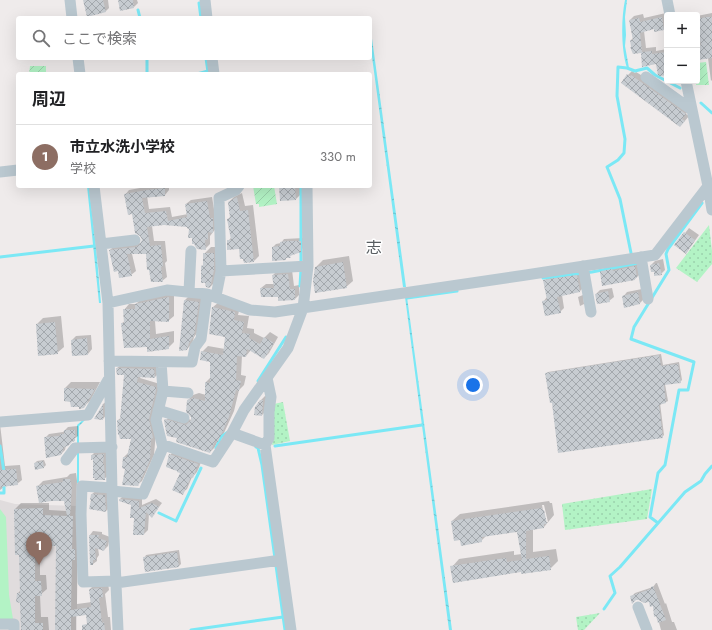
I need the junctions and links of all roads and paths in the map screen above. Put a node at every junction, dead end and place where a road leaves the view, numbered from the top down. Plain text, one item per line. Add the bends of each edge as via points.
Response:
1 (70, 0) edge
2 (205, 0) edge
3 (667, 0) edge
4 (669, 12) edge
5 (72, 16) edge
6 (207, 16) edge
7 (78, 60) edge
8 (212, 60) edge
9 (80, 72) edge
10 (214, 72) edge
11 (646, 77) dead end
12 (687, 84) edge
13 (692, 110) junction
14 (16, 170) edge
15 (0, 172) edge
16 (708, 186) junction
17 (94, 188) edge
18 (238, 188) edge
19 (307, 188) edge
20 (712, 210) edge
21 (136, 240) dead end
22 (101, 244) junction
23 (191, 251) dead end
24 (641, 257) junction
25 (308, 266) junction
26 (583, 266) junction
27 (221, 271) junction
28 (189, 292) junction
29 (212, 295) junction
30 (648, 299) dead end
31 (108, 303) junction
32 (303, 308) junction
33 (591, 312) dead end
34 (109, 361) junction
35 (161, 362) junction
36 (267, 378) junction
37 (109, 379) junction
38 (163, 391) junction
39 (188, 393) dead end
40 (158, 410) junction
41 (184, 418) dead end
42 (0, 422) edge
43 (232, 433) junction
44 (265, 445) junction
45 (112, 447) junction
46 (163, 448) junction
47 (66, 460) dead end
48 (112, 490) junction
49 (281, 560) junction
50 (116, 582) junction
51 (638, 607) dead end
52 (0, 624) edge
53 (14, 630) edge
54 (118, 630) edge
55 (291, 630) edge
56 (647, 630) edge

1 - 5 street
2 - 6 street
3 - 4 street
7 - 9 street
8 - 10 street
11 - 13 street
12 - 13 street
13 - 16 street
14 - 15 street
16 - 20 street
16 - 24 street via 655,255
17 - 22 street
18 - 27 street via 219,198
19 - 25 street
21 - 22 street
22 - 31 street
23 - 28 street
24 - 26 street
24 - 30 street
25 - 27 street
25 - 32 street
26 - 32 street
26 - 33 street
27 - 29 street
28 - 29 street
28 - 31 street via 167,290
29 - 32 street via 250,310 275,312
29 - 35 street via 201,339 192,362
31 - 34 street
32 - 36 street via 288,348
34 - 35 street
34 - 37 street
35 - 38 street
36 - 43 street via 244,410
36 - 44 street via 271,397 269,438
37 - 42 street via 88,415
37 - 45 street
38 - 39 street
38 - 40 street
40 - 41 street
40 - 46 street via 156,420
43 - 44 street
43 - 46 street via 213,462 164,445
44 - 49 street
45 - 47 street via 75,448
45 - 48 street
46 - 48 street via 144,494
48 - 50 street
48 - 50 street via 82,486 83,582
49 - 50 street
49 - 55 street
50 - 54 street
51 - 56 street
52 - 53 street via 14,624

